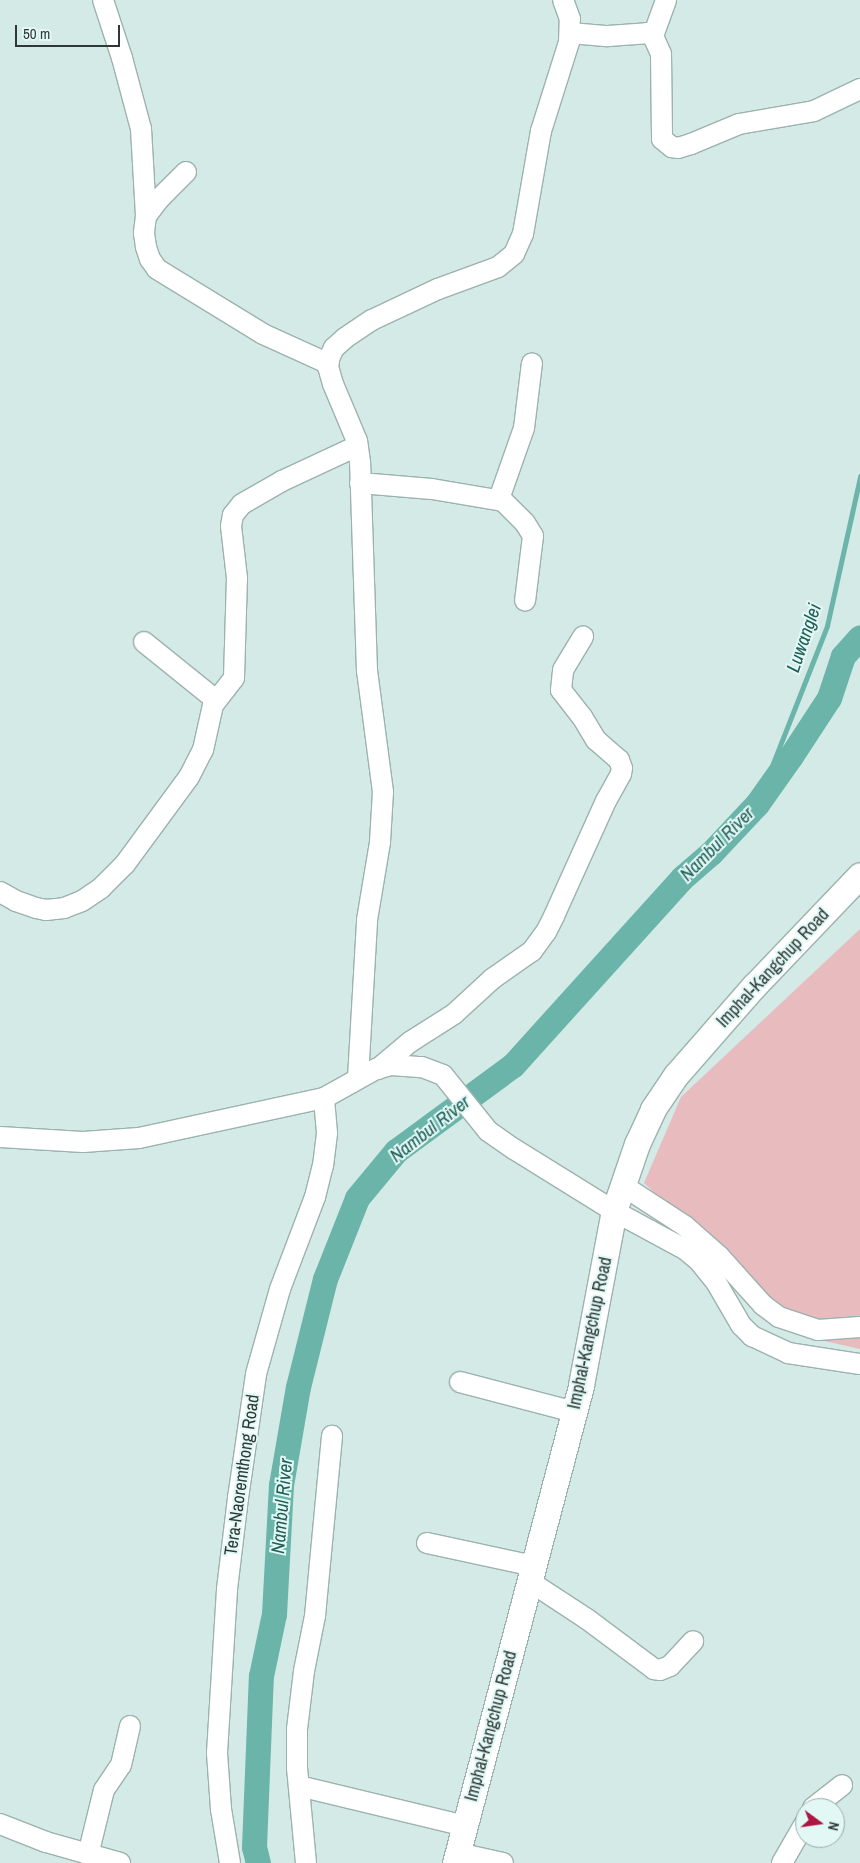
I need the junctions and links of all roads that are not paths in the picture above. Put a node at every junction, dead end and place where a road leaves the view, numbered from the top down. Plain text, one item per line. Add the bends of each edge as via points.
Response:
1 (103, 0) edge
2 (563, 0) edge
3 (666, 0) edge
4 (570, 33) junction
5 (653, 36) junction
6 (860, 89) edge
7 (186, 172) dead end
8 (146, 216) junction
9 (532, 363) dead end
10 (328, 364) junction
11 (357, 446) junction
12 (360, 483) junction
13 (499, 499) junction
14 (525, 601) dead end
15 (583, 637) dead end
16 (144, 642) dead end
17 (216, 700) junction
18 (860, 875) edge
19 (0, 892) edge
20 (378, 1069) junction
21 (358, 1078) junction
22 (324, 1098) junction
23 (0, 1137) edge
24 (622, 1185) junction
25 (614, 1211) junction
26 (860, 1327) edge
27 (860, 1364) edge
28 (460, 1382) dead end
29 (574, 1412) junction
30 (332, 1436) dead end
31 (426, 1543) dead end
32 (531, 1574) junction
33 (693, 1641) dead end
34 (130, 1726) dead end
35 (842, 1785) dead end
36 (299, 1786) junction
37 (826, 1798) edge
38 (0, 1824) edge
39 (465, 1826) junction
40 (795, 1840) edge
41 (88, 1855) junction
42 (456, 1858) edge
43 (120, 1863) edge
44 (230, 1863) edge
45 (306, 1863) edge
46 (503, 1863) edge
47 (782, 1863) edge

1 - 8 street via 141,129
2 - 4 street via 570,19
3 - 5 street
4 - 5 street via 608,36 647,33
4 - 10 street via 565,59 541,130 523,234 514,254 498,267 438,289 360,327 334,348
5 - 6 street via 661,54 662,139 672,147 691,144 740,124 814,111
7 - 8 street via 158,199
8 - 10 street via 146,248 157,269 263,334
9 - 13 street via 524,428
10 - 11 street
11 - 12 street
11 - 17 street via 282,481 242,504 232,515 238,578 235,672 232,683
12 - 13 street
12 - 21 street via 366,671 382,775 383,817 367,920
13 - 14 street via 525,523 532,536
15 - 20 street via 563,670 561,690 596,740 619,760 622,768 554,916 532,951 492,979 454,1014 410,1042
16 - 17 street
17 - 19 street via 203,750 189,777 125,864 101,888 82,901 46,910 16,901
18 - 24 main road, Imphal-Kangchup Road via 754,986 676,1075 653,1109
20 - 21 street
20 - 25 street via 408,1065 443,1075 488,1131
21 - 22 street
22 - 23 street via 139,1138 83,1142
22 - 44 street, Tera-Naoremthong Road via 327,1133 323,1166 315,1197 280,1289 256,1374 234,1525 227,1589 218,1753 221,1809
24 - 25 main road, Imphal-Kangchup Road
24 - 26 street via 685,1226 719,1256 762,1305 779,1317 818,1330
25 - 27 street via 686,1250 724,1294 741,1325 752,1336 788,1353
25 - 29 main road, Imphal-Kangchup Road
28 - 29 street
29 - 32 main road, Imphal-Kangchup Road
30 - 36 street via 315,1616 299,1705
31 - 32 street
32 - 33 street via 654,1668 670,1666
32 - 39 main road, Imphal-Kangchup Road
34 - 41 street via 121,1765 104,1790
35 - 37 street
36 - 39 street
36 - 45 street
38 - 41 street
39 - 42 main road, Imphal-Kangchup Road
40 - 47 street
41 - 43 street
42 - 46 street

